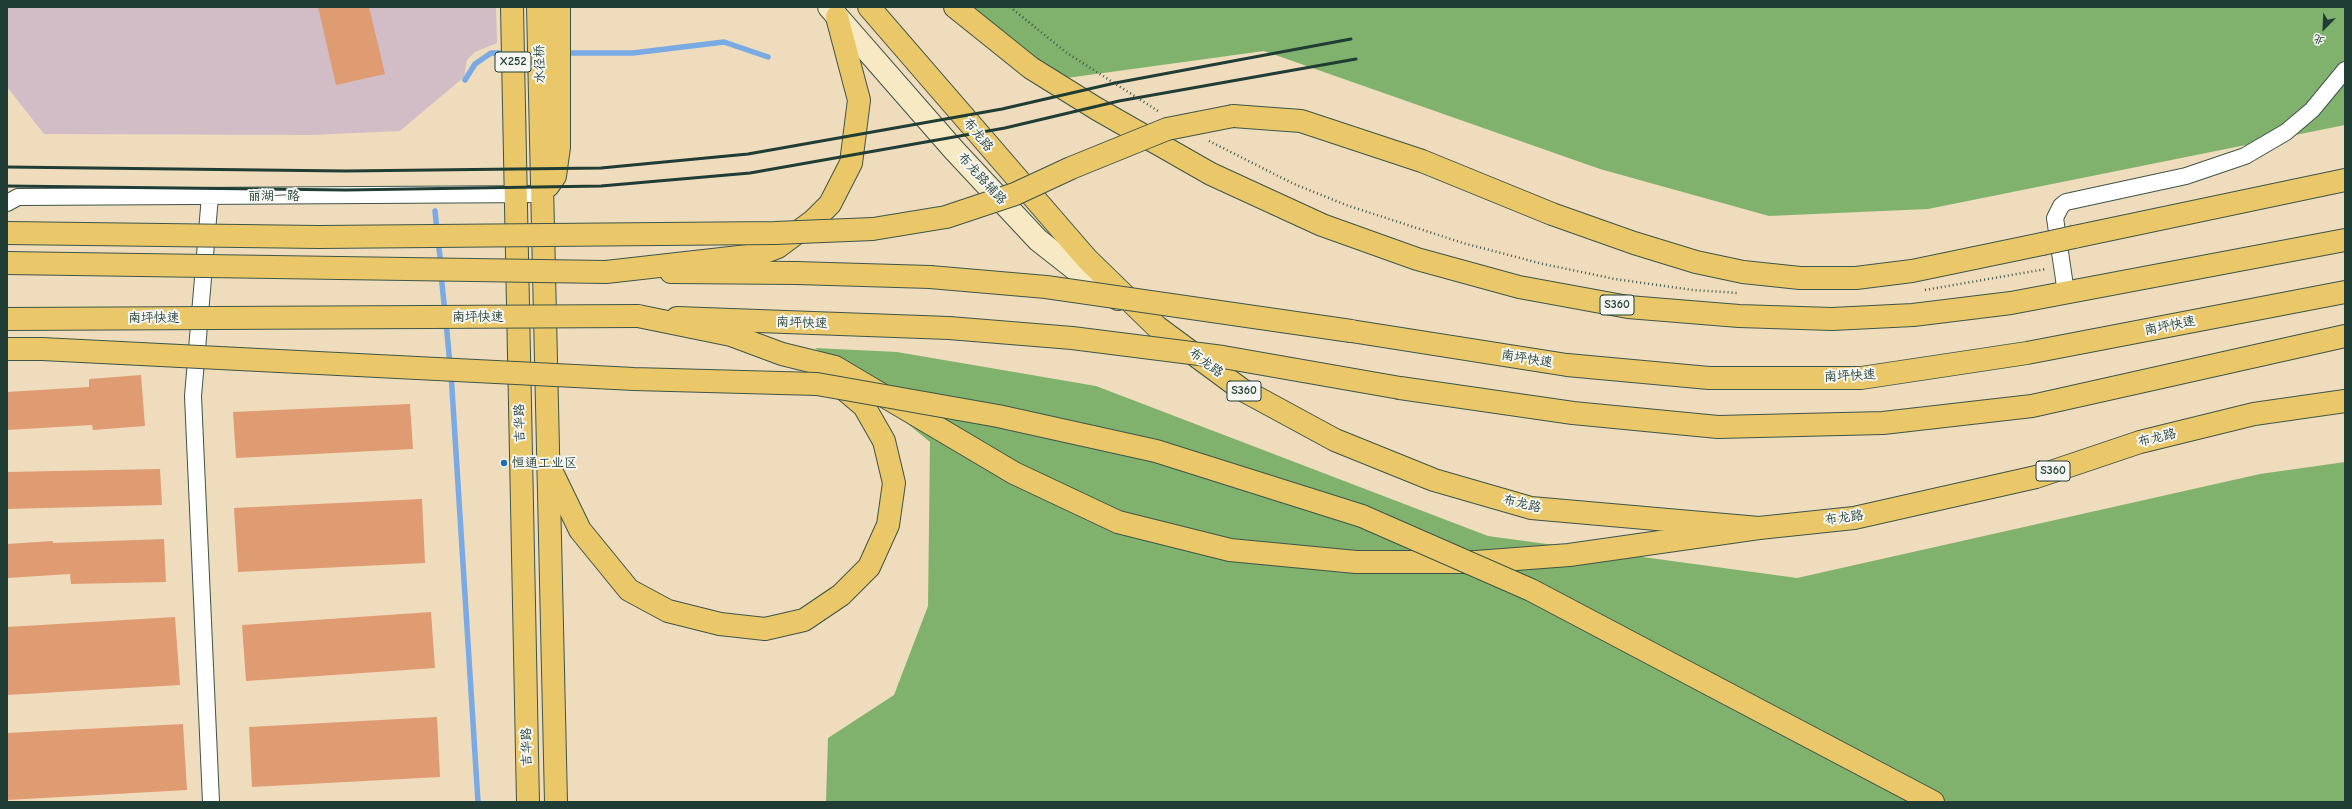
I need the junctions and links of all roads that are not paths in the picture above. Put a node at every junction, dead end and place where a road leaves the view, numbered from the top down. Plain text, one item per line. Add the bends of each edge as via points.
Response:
1 (869, 7) edge
2 (955, 7) edge
3 (512, 8) edge
4 (538, 9) edge
5 (559, 10) edge
6 (833, 12) edge
7 (2345, 70) edge
8 (514, 116) joint
9 (550, 116) junction
10 (2345, 180) edge
11 (543, 194) junction
12 (515, 195) junction
13 (210, 196) junction
14 (7, 203) edge
15 (7, 232) edge
16 (2345, 240) edge
17 (7, 263) edge
18 (606, 272) junction
19 (2345, 292) edge
20 (2066, 293) junction
21 (638, 316) junction
22 (7, 319) edge
23 (1157, 327) junction
24 (2345, 336) edge
25 (7, 349) edge
26 (782, 354) junction
27 (2345, 401) edge
28 (550, 468) junction
29 (1758, 528) junction
30 (212, 802) edge
31 (528, 802) edge
32 (556, 802) edge
33 (1933, 802) edge

1 - 23 main road, 布龙路 / S360 via 1087,259
2 - 20 main road, S360 via 1031,68 1211,174 1322,225 1417,259 1519,287 1628,307 1739,316 1832,319 1913,315
3 - 8 main road, 水径桥 / X252
4 - 9 main road, 水径桥 / X252
5 - 9 main road
6 - 18 main road via 860,100 851,163 830,204 814,220 778,247 756,255
6 - 23 main road, 布龙路辅路 via 954,150 1038,240
7 - 20 street via 2312,110 2286,132 2245,156 2186,176 2066,202 2055,218
8 - 12 main road, 吉华路 / X252
9 - 11 main road, X252
10 - 15 main road, bridge via 1912,271 1856,278 1800,278 1743,272 1696,262 1634,243 1552,214 1422,161 1301,121 1233,116 1167,129 1015,194 946,217 873,229 775,233 318,237
11 - 12 street, 丽湖一路
11 - 28 main road, X252
12 - 13 street, 丽湖一路
12 - 31 main road, 吉华路 / X252
13 - 14 street, 丽湖一路 via 18,197
13 - 30 street via 192,396
16 - 20 main road, S360
17 - 18 main road, bridge
18 - 19 main road, 南坪快速, bridge via 930,277 1046,288 1352,331 1567,365 1709,378 1861,378 2027,353
21 - 22 main road, 南坪快速, bridge
21 - 24 main road, 南坪快速, bridge via 949,328 1072,338 1223,357 1400,388 1573,413 1718,427 1883,423 2032,406
21 - 26 main road via 731,336
23 - 29 main road, 布龙路 / S360 via 1241,389 1335,440 1434,480 1531,508
25 - 33 main road, bridge via 634,379 817,384 998,416 1156,451 1362,516 1531,590
26 - 28 main road via 832,379 864,406 884,441 894,483 888,525 869,567 841,596 804,620 765,628 720,624 668,611 630,590 580,530
26 - 29 main road via 835,367 1014,474 1118,522 1230,550 1356,562 1476,562 1569,555
27 - 29 main road, 布龙路 / S360 via 2254,414 2140,442 2036,477 1950,498 1854,518
28 - 32 main road, X252

